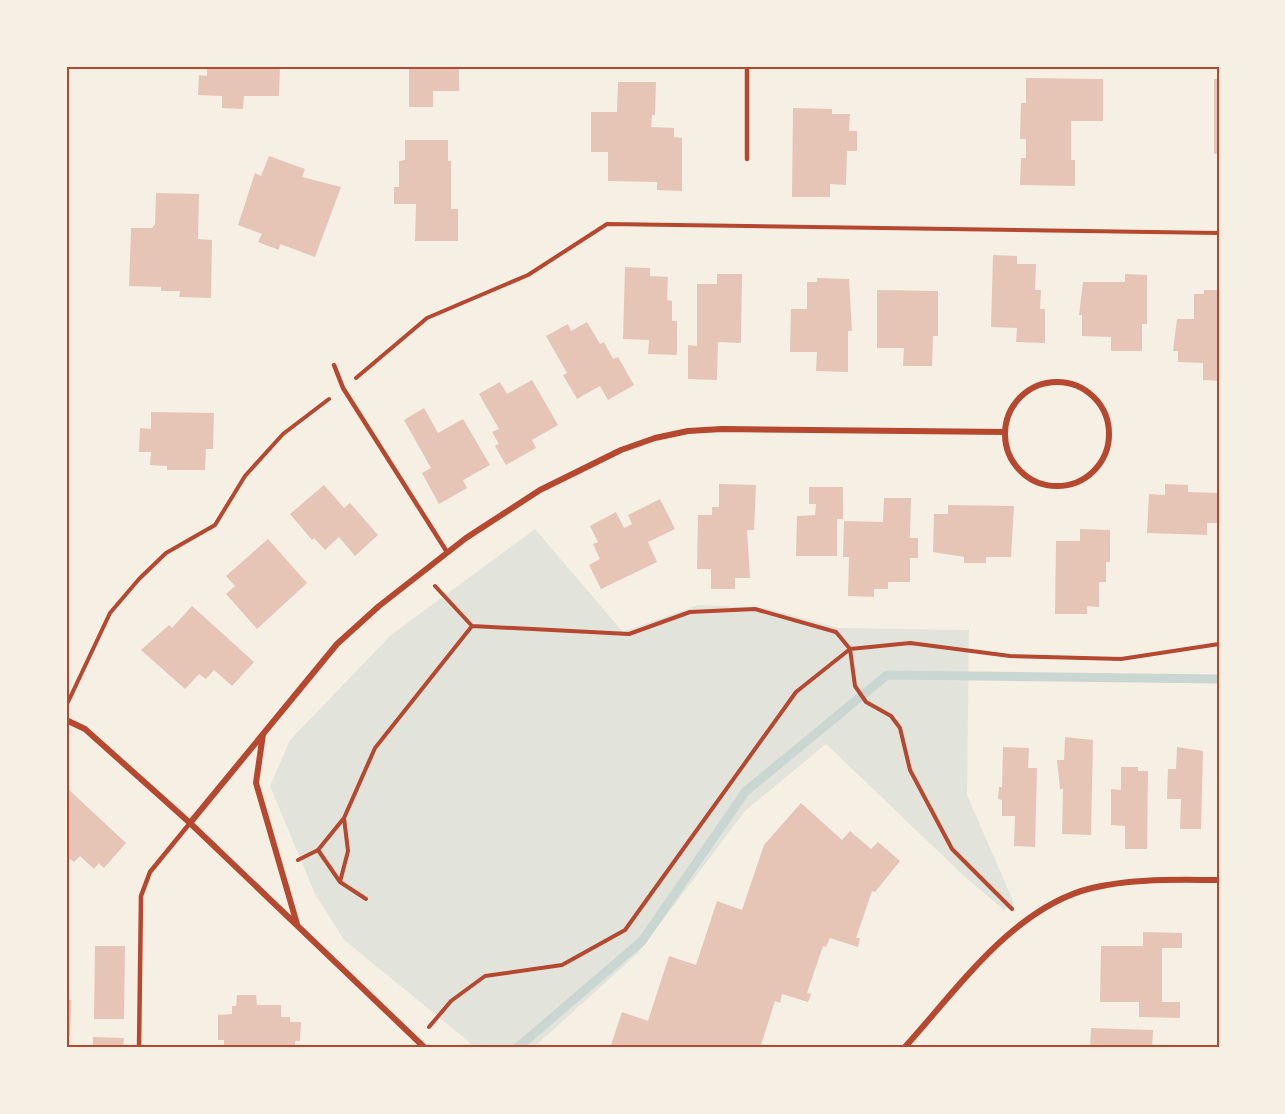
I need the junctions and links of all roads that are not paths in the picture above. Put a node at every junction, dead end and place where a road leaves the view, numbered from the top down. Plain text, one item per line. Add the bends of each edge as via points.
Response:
1 (747, 66) edge
2 (747, 159) dead end
3 (334, 364) dead end
4 (1005, 432) junction
5 (447, 552) junction
6 (66, 720) edge
7 (263, 734) junction
8 (190, 823) junction
9 (1219, 880) edge
10 (297, 925) junction
11 (139, 1048) edge
12 (425, 1048) edge
13 (904, 1048) edge

1 - 2 lane
3 - 5 lane via 343,388
4 - 4 street via 1009,455 1023,474 1044,485 1067,486 1089,477 1104,459 1110,431 1106,413 1092,394 1071,383 1048,382 1026,391 1011,409
4 - 5 street via 722,429 655,438 621,450 540,490
5 - 7 street via 337,644
6 - 8 street via 85,729
7 - 8 street
7 - 10 street via 256,783
8 - 10 street
8 - 11 lane via 150,872 141,896
9 - 13 street via 1139,880 1091,888 1045,906 1011,930
10 - 12 street

